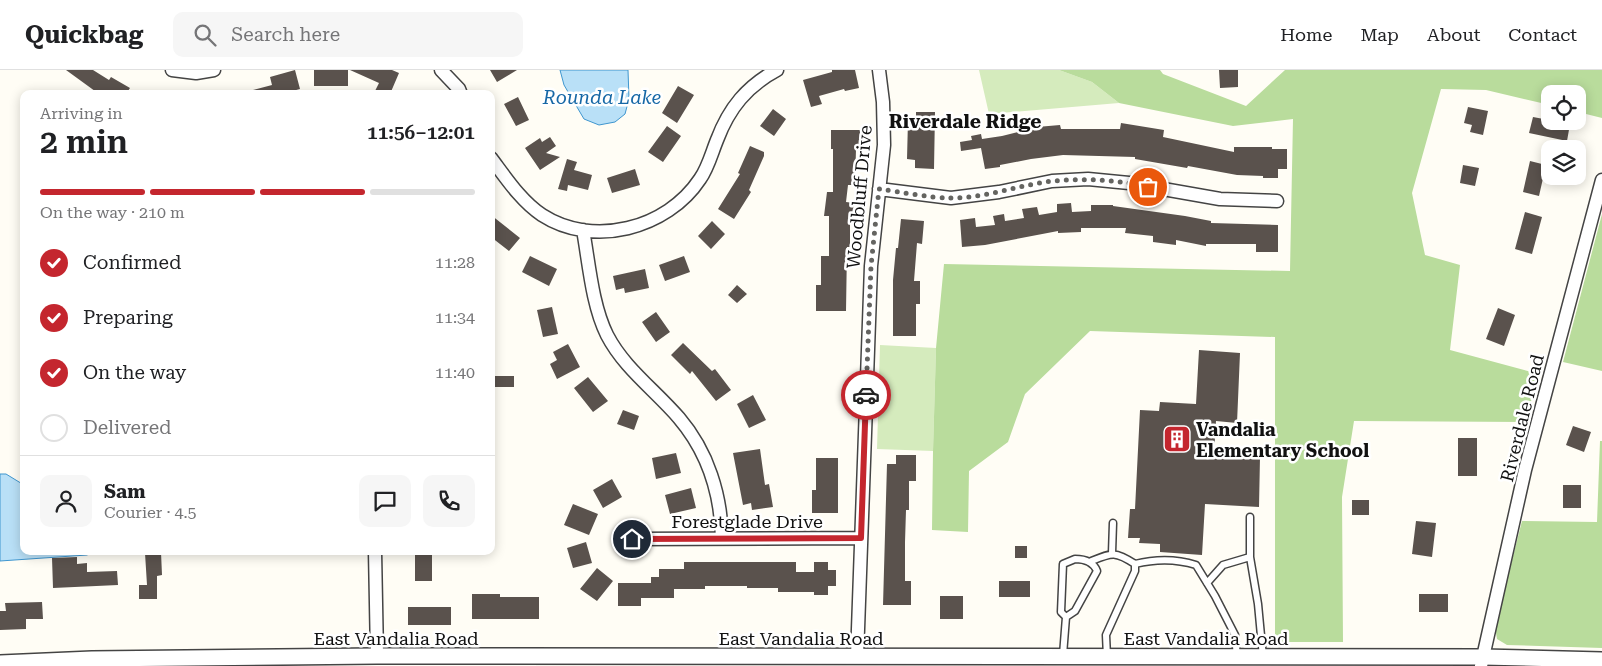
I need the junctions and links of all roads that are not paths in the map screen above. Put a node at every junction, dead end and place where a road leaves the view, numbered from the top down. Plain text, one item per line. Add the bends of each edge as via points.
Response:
1 (172, 70) edge
2 (214, 70) edge
3 (441, 70) edge
4 (778, 70) edge
5 (878, 70) edge
6 (459, 90) edge
7 (495, 163) edge
8 (1602, 180) edge
9 (879, 189) junction
10 (1277, 202) dead end
11 (583, 230) junction
12 (1250, 517) dead end
13 (1114, 523) dead end
14 (722, 538) junction
15 (861, 538) junction
16 (632, 539) dead end
17 (1112, 553) junction
18 (375, 555) edge
19 (1250, 557) junction
20 (1090, 562) junction
21 (1135, 564) junction
22 (1207, 583) junction
23 (1066, 617) junction
24 (377, 656) junction
25 (857, 657) junction
26 (1063, 657) junction
27 (1107, 657) junction
28 (1237, 657) junction
29 (1263, 657) junction
30 (1602, 660) edge
31 (629, 661) edge
32 (1482, 661) edge
33 (502, 662) edge
34 (78, 663) edge
35 (3, 664) edge

1 - 2 street via 196,73
3 - 6 street
4 - 11 street via 742,95 720,132 701,178 683,199 663,215 633,227 605,232
5 - 9 street, Woodbluff Drive via 884,145
7 - 11 street via 518,194 542,215
8 - 32 street, Riverdale Road via 1526,470
9 - 10 street via 951,198 1052,181 1088,179 1130,183 1220,200
9 - 15 street, Woodbluff Drive via 871,266
11 - 14 street via 595,300 606,333 622,360 680,419 700,447 714,484
12 - 19 lane
13 - 17 lane
14 - 15 street, Forestglade Drive
14 - 16 street, Forestglade Drive
15 - 25 street, Woodbluff Drive
17 - 20 lane
17 - 21 lane
18 - 24 street
19 - 22 lane via 1223,565
19 - 29 lane
20 - 23 lane via 1097,571 1075,611
20 - 23 lane via 1075,559 1063,564 1061,612
21 - 22 lane via 1151,560 1187,562 1196,565
21 - 27 lane via 1135,571 1106,635
22 - 28 lane via 1235,635
23 - 26 lane
24 - 33 street, East Vandalia Road
24 - 34 street, East Vandalia Road
25 - 26 street, East Vandalia Road
25 - 31 street, East Vandalia Road
26 - 27 street, East Vandalia Road
27 - 28 street, East Vandalia Road
28 - 29 street, East Vandalia Road
29 - 32 street, East Vandalia Road
30 - 32 street, East Vandalia Road
31 - 33 street, East Vandalia Road
34 - 35 street, East Vandalia Road

